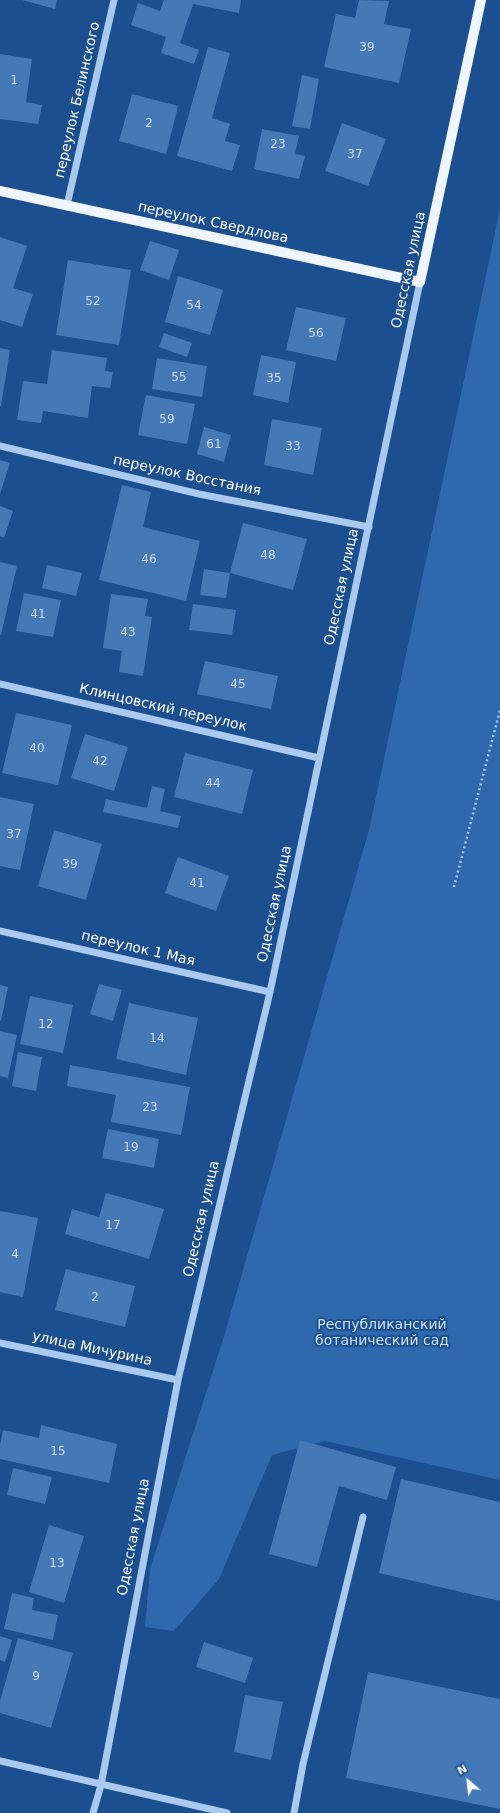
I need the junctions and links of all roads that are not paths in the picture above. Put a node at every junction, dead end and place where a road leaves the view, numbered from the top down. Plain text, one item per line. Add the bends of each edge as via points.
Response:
1 (114, 0) edge
2 (481, 0) edge
3 (0, 191) edge
4 (67, 205) junction
5 (420, 282) junction
6 (0, 446) edge
7 (369, 527) junction
8 (0, 684) edge
9 (319, 758) junction
10 (0, 931) edge
11 (270, 992) junction
12 (0, 1343) edge
13 (178, 1380) junction
14 (363, 1517) dead end
15 (0, 1761) edge
16 (101, 1784) junction
17 (94, 1813) edge
18 (227, 1813) edge
19 (294, 1813) edge

1 - 4 street, переулок Белинского
2 - 5 main road, Одесская улица
3 - 4 main road, переулок Свердлова
4 - 5 main road, переулок Свердлова
5 - 7 street, Одесская улица
6 - 7 street, переулок Восстания via 199,494
7 - 9 street, Одесская улица
8 - 9 street, Клинцовский переулок
9 - 11 street, Одесская улица
10 - 11 street, переулок 1 Мая
11 - 13 street, Одесская улица
12 - 13 street, улица Мичурина
13 - 16 street, Одесская улица
14 - 19 street via 303,1764
15 - 16 street
16 - 17 street, Одесская улица
16 - 18 street

